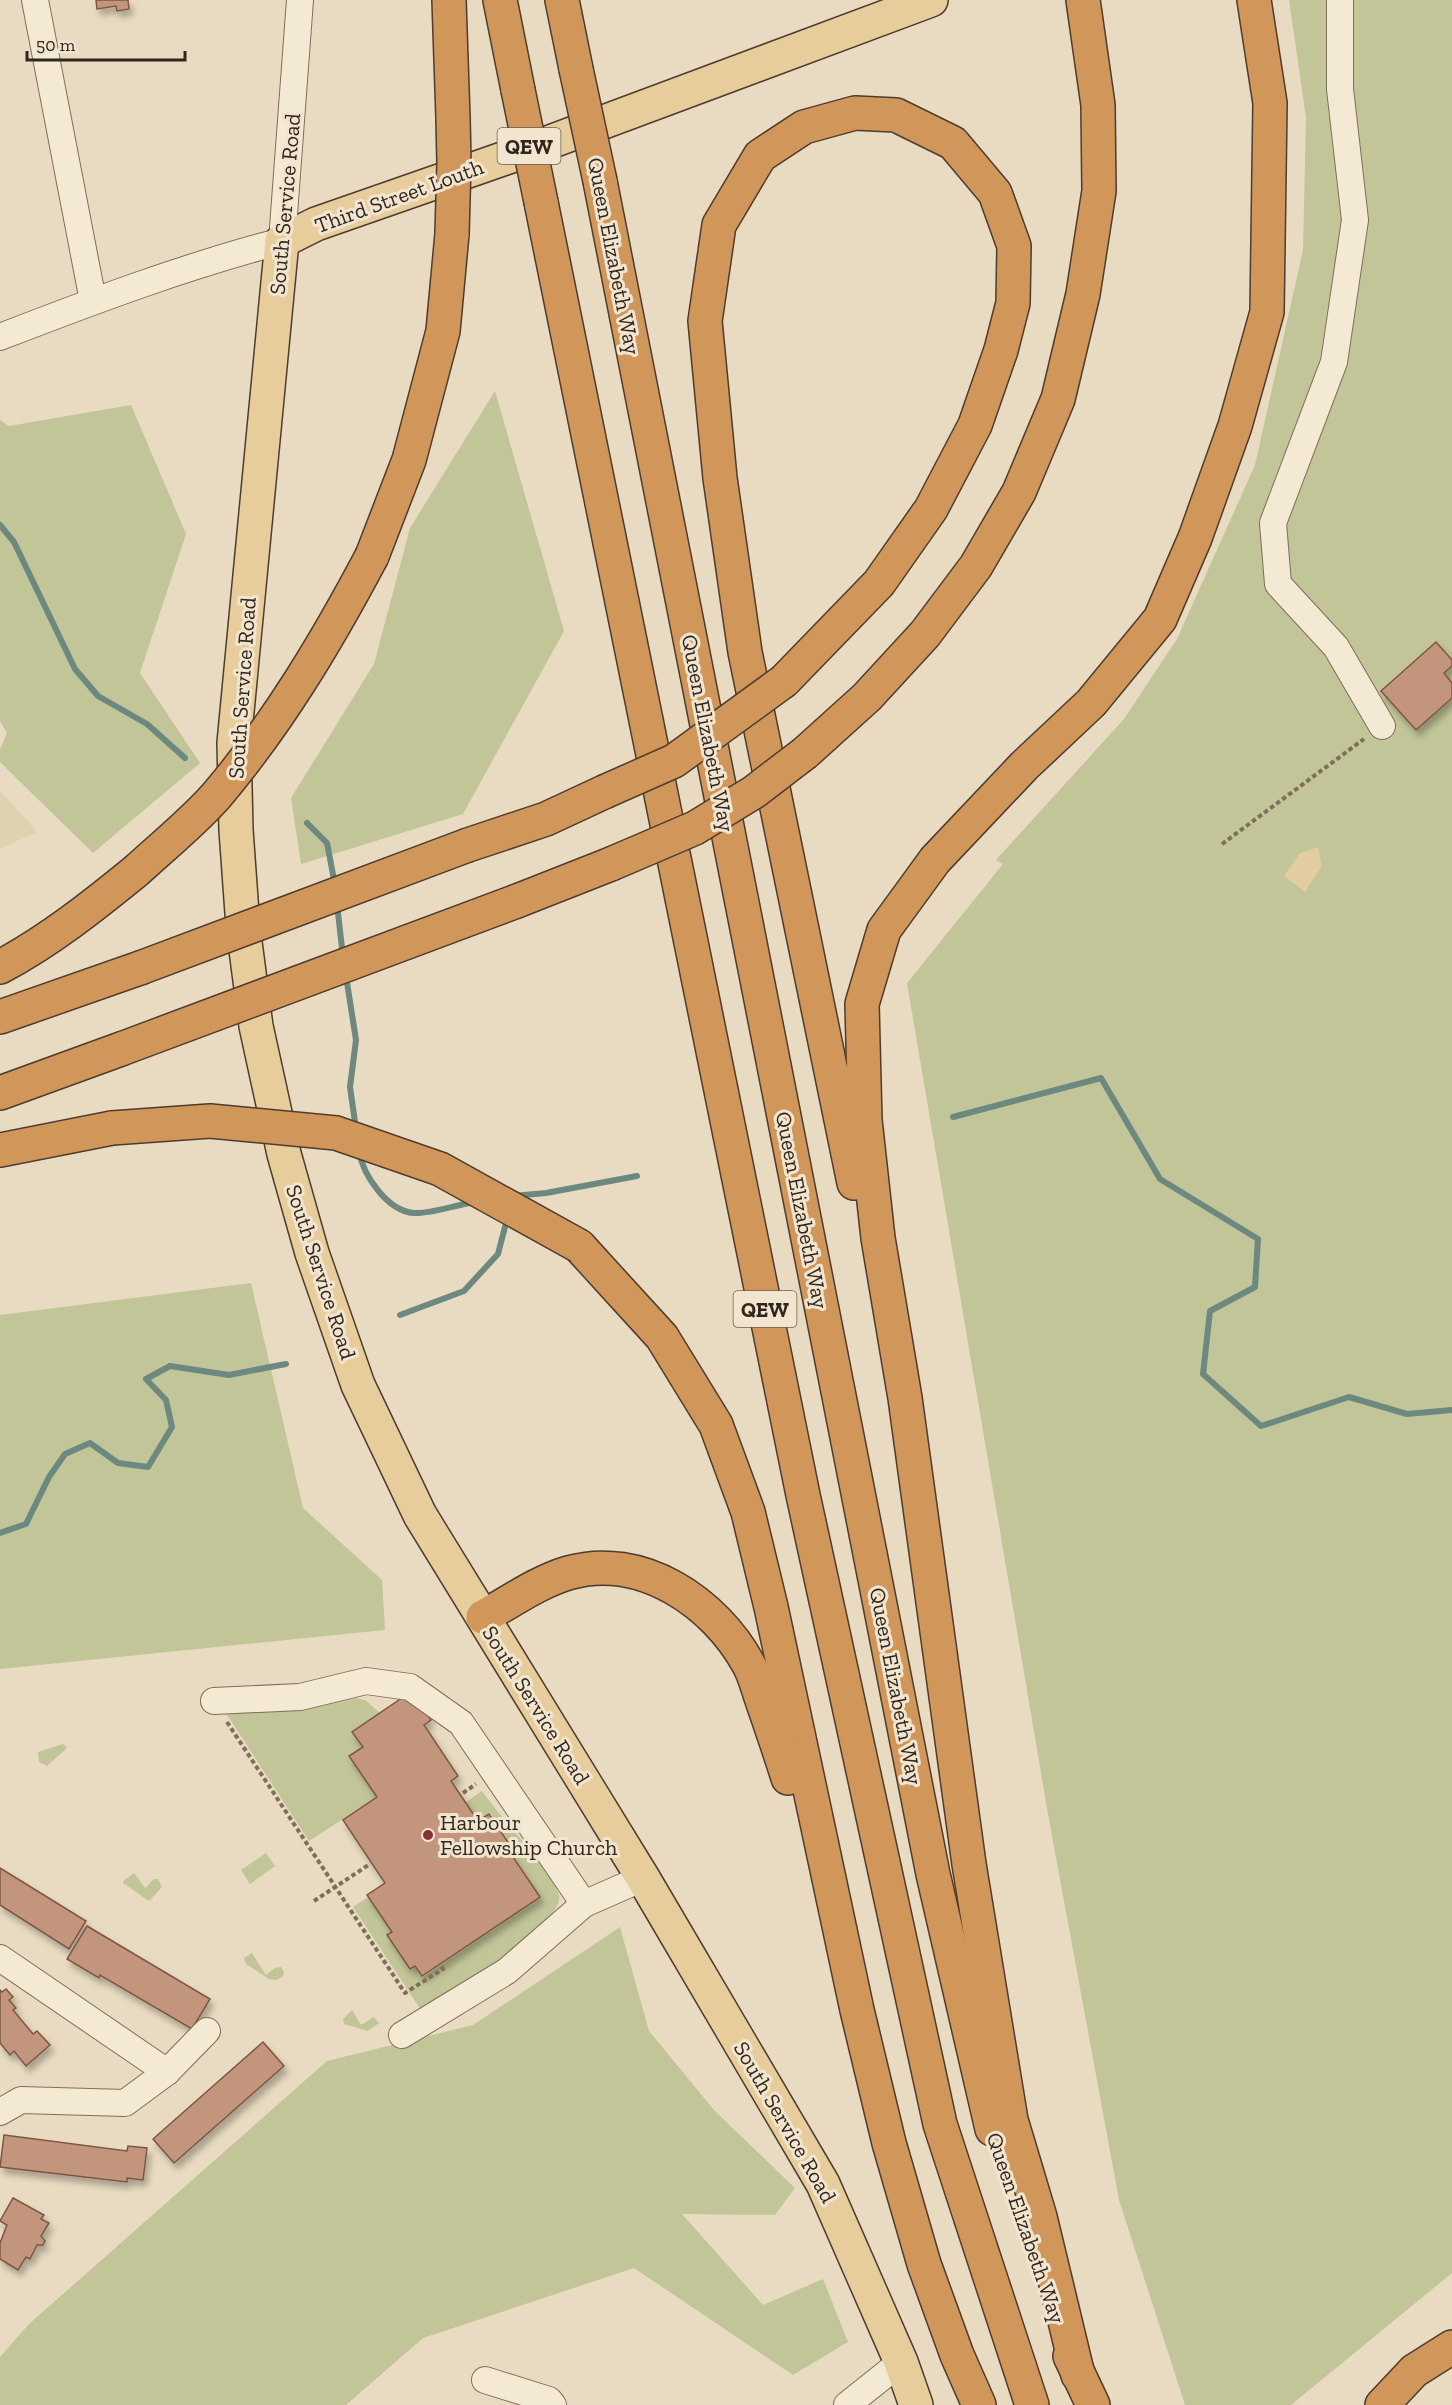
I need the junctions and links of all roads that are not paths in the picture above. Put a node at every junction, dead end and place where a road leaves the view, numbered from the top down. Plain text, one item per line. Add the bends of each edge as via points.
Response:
1 (35, 0) edge
2 (300, 0) edge
3 (449, 0) edge
4 (500, 0) edge
5 (562, 0) edge
6 (932, 0) edge
7 (1254, 0) edge
8 (1340, 0) edge
9 (1084, 3) edge
10 (282, 241) junction
11 (93, 301) junction
12 (0, 337) edge
13 (1382, 726) road end
14 (0, 967) edge
15 (0, 1017) edge
16 (0, 1093) edge
17 (0, 1150) edge
18 (905, 1398) junction
19 (483, 1617) junction
20 (219, 1710) road end
21 (643, 1878) junction
22 (584, 1904) junction
23 (0, 1958) edge
24 (857, 2010) junction
25 (207, 2031) dead end
26 (402, 2035) dead end
27 (167, 2072) junction
28 (0, 2112) edge
29 (1452, 2347) edge
30 (901, 2362) junction
31 (1078, 2375) junction
32 (485, 2380) dead end
33 (553, 2405) edge
34 (847, 2405) edge
35 (916, 2405) edge
36 (979, 2405) edge
37 (1032, 2405) edge
38 (1092, 2405) edge
39 (1382, 2405) edge

1 - 11 street
2 - 10 street, South Service Road
3 - 14 highway, bridge via 454,163 443,331 409,460 372,556 331,635 273,724 214,798 89,910
4 - 37 highway, QEW, bridge via 803,1495 940,2124
5 - 31 highway, Queen Elizabeth Way / QEW, bridge via 933,1874 1000,2163 1038,2278
6 - 10 main road, Third Street Louth via 534,148 315,224
7 - 18 highway via 1270,103 1267,312 1235,426 1195,538 1160,619 1090,704 1024,766 935,860 884,930 862,1004 866,1120 878,1238
8 - 13 street via 1340,89 1355,220 1334,362 1273,524 1278,584 1336,647
9 - 16 highway, bridge via 1098,105 1099,191 1083,294 1058,399 1019,492 976,566 925,633 867,697 754,792 695,828 517,901
10 - 11 street, Third Street Louth
10 - 19 main road, South Service Road via 234,743 243,927 256,1026 284,1154 312,1253 358,1385 420,1515
11 - 12 street, Third Street Louth
15 - 18 highway, bridge via 546,819 674,761 724,727 784,681 879,583 931,509 975,425 1013,303 1014,246 995,193 953,143 896,115 855,113 804,127 760,156 719,225 705,321 720,478 745,652 848,1156
17 - 24 highway, bridge via 112,1128 210,1121 336,1133 440,1169 579,1246 662,1336 716,1425 748,1512
18 - 31 highway via 969,1864 1011,2120 1040,2217
19 - 21 main road, South Service Road
19 - 24 highway via 568,1573 610,1567 652,1576 694,1600 724,1629 750,1666 777,1742
20 - 22 street via 366,1681 410,1687 461,1723
21 - 22 street
21 - 30 main road, South Service Road via 823,2184
22 - 26 street via 507,1971
23 - 27 street
24 - 36 highway via 889,2144 924,2264
25 - 27 street
27 - 28 street via 125,2103 21,2100
29 - 39 highway via 1414,2371
30 - 34 street
30 - 35 main road, South Service Road
31 - 38 highway, Queen Elizabeth Way / QEW
32 - 33 street via 549,2400

